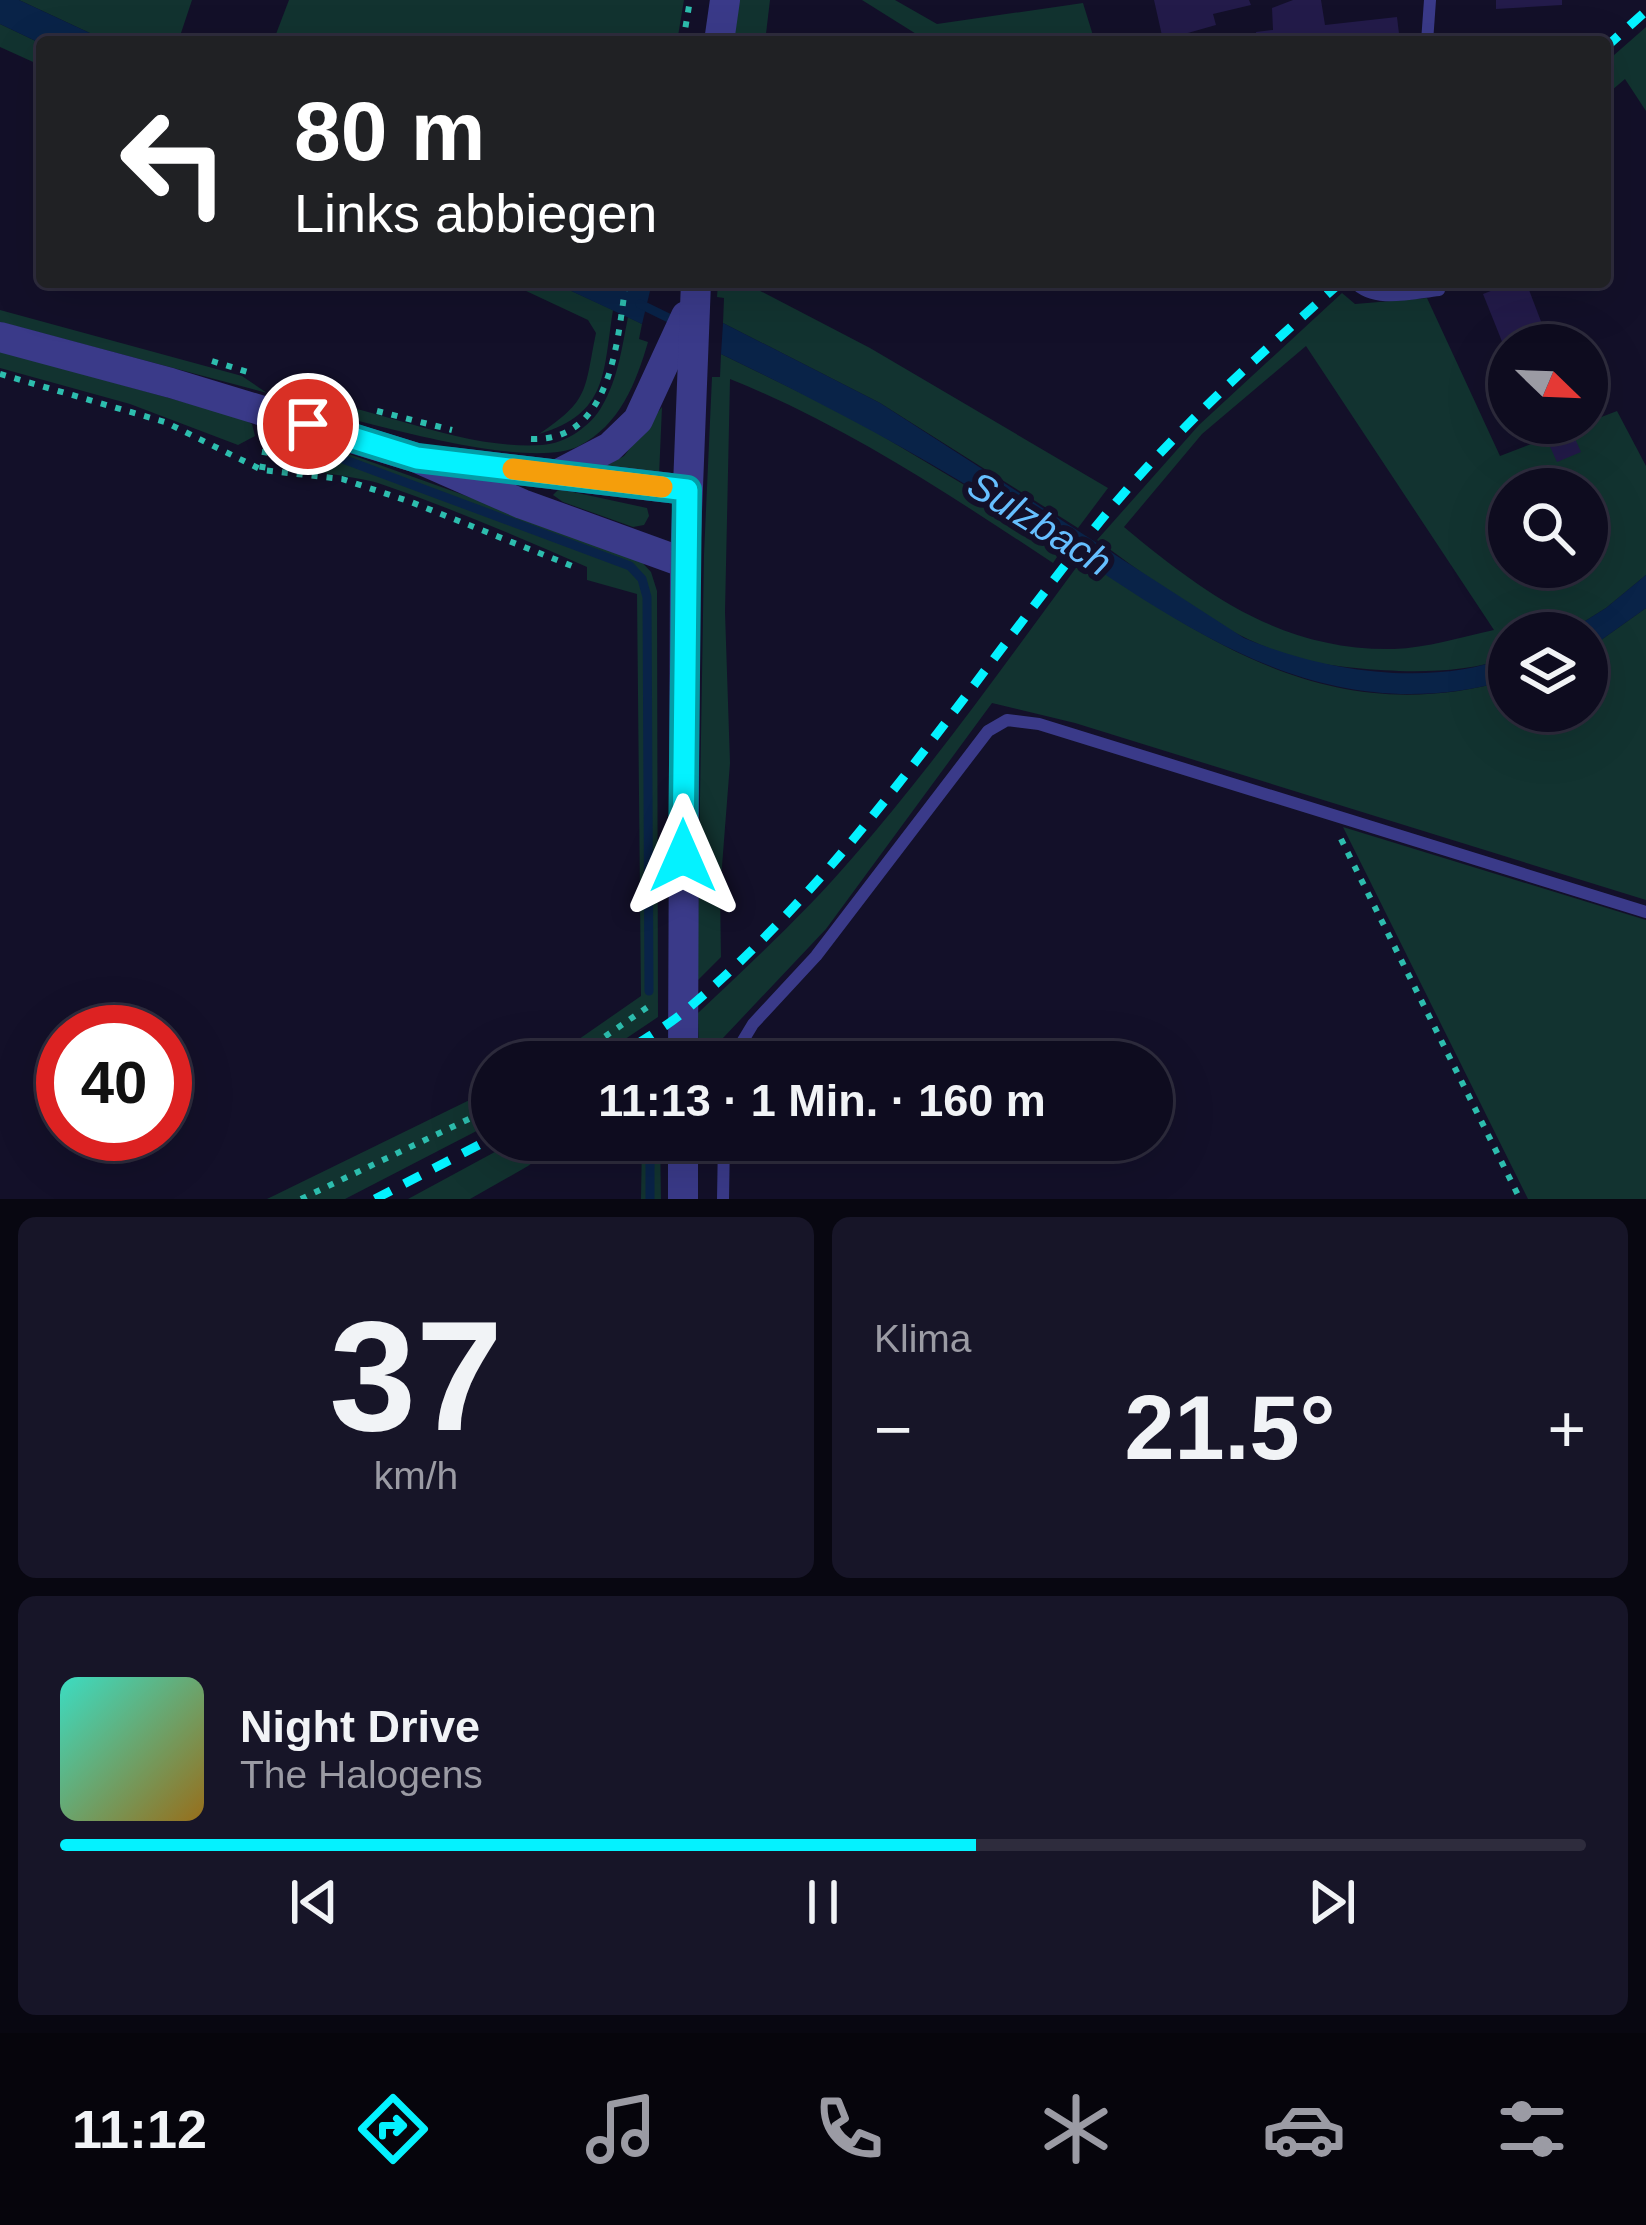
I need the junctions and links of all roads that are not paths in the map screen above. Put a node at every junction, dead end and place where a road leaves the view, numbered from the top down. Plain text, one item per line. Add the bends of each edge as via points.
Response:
1 (724, 0) edge
2 (1430, 0) edge
3 (720, 36) edge
4 (1427, 36) edge
5 (696, 288) edge
6 (1360, 288) edge
7 (1439, 290) dead end
8 (0, 337) edge
9 (680, 361) junction
10 (417, 458) junction
11 (560, 473) junction
12 (687, 490) junction
13 (686, 563) junction
14 (1646, 912) edge
15 (683, 1041) edge
16 (743, 1041) edge
17 (683, 1161) edge
18 (724, 1161) edge
19 (683, 1199) edge
20 (723, 1199) edge

1 - 3 street
2 - 4 lane
5 - 9 street
6 - 7 lane via 1383,296
8 - 10 street
9 - 11 street via 610,447
9 - 12 street
10 - 11 street
10 - 13 street
11 - 12 street
12 - 13 street
13 - 15 street
14 - 16 lane via 1007,720 988,731
17 - 19 street
18 - 20 lane

